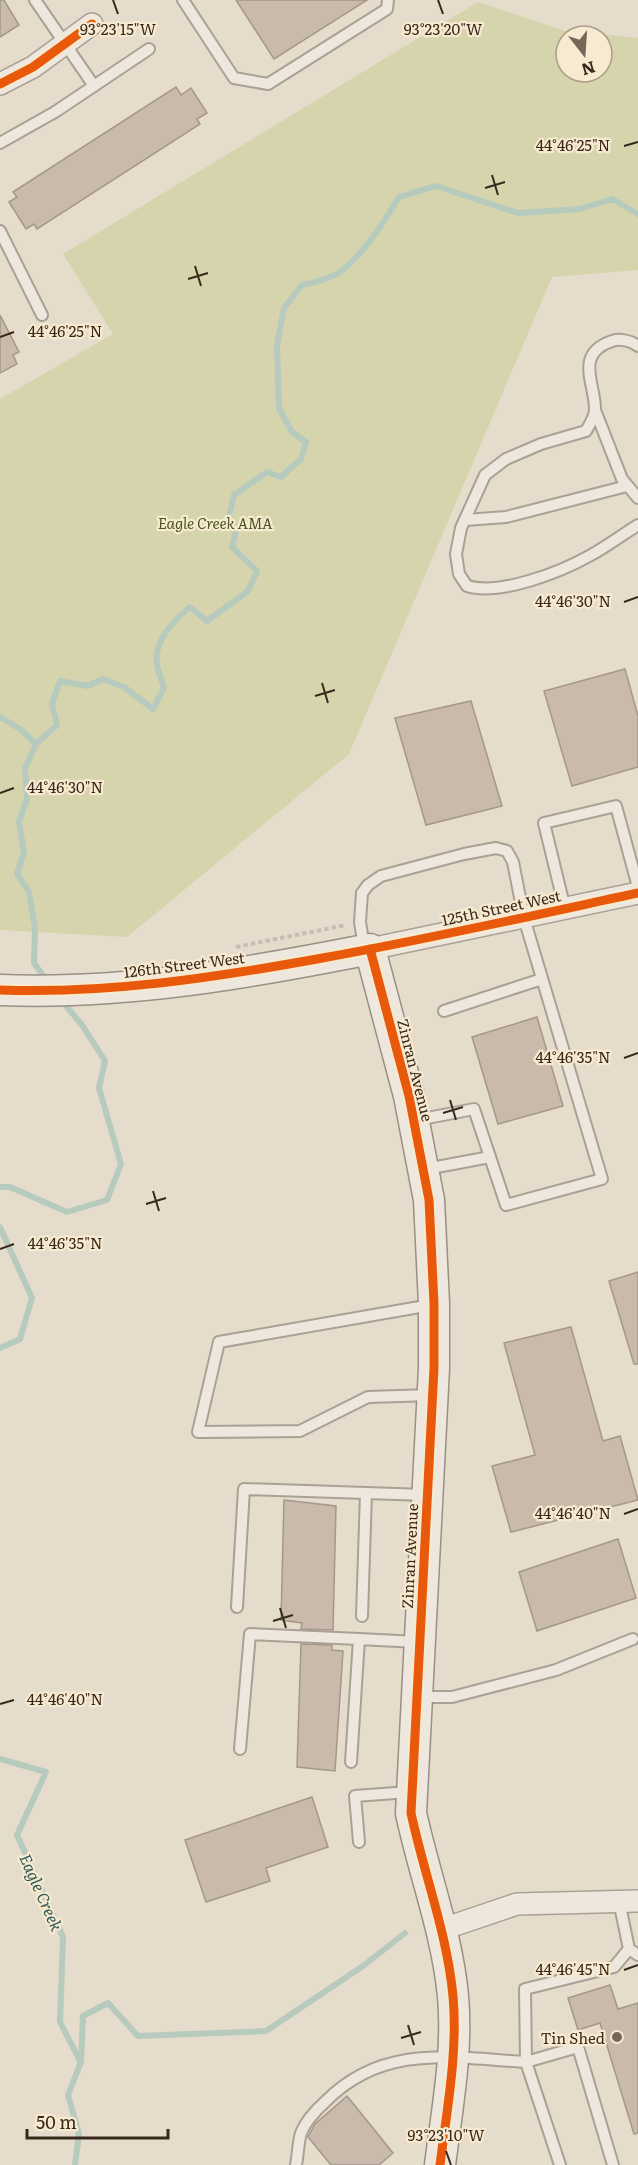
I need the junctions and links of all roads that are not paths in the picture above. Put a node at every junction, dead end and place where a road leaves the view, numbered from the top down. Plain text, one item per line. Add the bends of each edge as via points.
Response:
1 (35, 0) edge
2 (183, 0) edge
3 (388, 0) edge
4 (92, 24) dead end
5 (64, 45) junction
6 (148, 50) dead end
7 (0, 84) edge
8 (94, 87) junction
9 (0, 144) edge
10 (0, 231) edge
11 (42, 315) dead end
12 (638, 346) edge
13 (595, 409) junction
14 (627, 486) junction
15 (638, 498) edge
16 (465, 520) junction
17 (638, 525) edge
18 (638, 887) edge
19 (638, 893) edge
20 (565, 909) junction
21 (524, 918) junction
22 (365, 941) junction
23 (542, 980) junction
24 (8, 990) edge
25 (444, 1011) dead end
26 (414, 1120) junction
27 (490, 1157) junction
28 (423, 1169) junction
29 (434, 1304) junction
30 (432, 1395) junction
31 (366, 1493) junction
32 (427, 1496) junction
33 (237, 1607) dead end
34 (362, 1616) dead end
35 (359, 1639) junction
36 (633, 1639) dead end
37 (420, 1642) junction
38 (417, 1697) junction
39 (240, 1749) dead end
40 (351, 1762) dead end
41 (412, 1792) junction
42 (358, 1842) dead end
43 (629, 1901) edge
44 (443, 1929) junction
45 (633, 1952) edge
46 (453, 2058) junction
47 (526, 2062) junction
48 (296, 2165) edge
49 (440, 2165) edge
50 (560, 2165) edge
51 (613, 2165) edge

1 - 5 lane
2 - 3 lane via 234,78 268,84 387,9
4 - 5 street
5 - 7 street
5 - 8 lane
6 - 8 lane
8 - 9 lane
10 - 11 lane
12 - 13 lane via 615,339 592,354 589,372
13 - 14 lane
13 - 16 lane via 586,431 506,459 485,475
14 - 15 lane
14 - 16 lane via 506,517
16 - 17 lane via 456,554 459,574 467,586 478,590 495,590 538,578 590,555
18 - 20 lane via 616,806 544,823
19 - 20 street, 125th Street West
20 - 21 street, 125th Street West
21 - 22 street, 125th Street West
21 - 22 lane via 513,862 507,851 496,848 381,876 368,885 362,893
21 - 23 lane
22 - 24 street, 126th Street West via 226,975 109,988
22 - 26 street, Zinran Avenue
23 - 25 lane
23 - 27 lane via 602,1179 506,1205
26 - 27 lane via 474,1109
26 - 28 street, Zinran Avenue
27 - 28 lane
28 - 29 street, Zinran Avenue via 429,1200
29 - 30 street, Zinran Avenue
29 - 30 lane via 219,1342 198,1432 300,1431 368,1397
30 - 32 street, Zinran Avenue
31 - 32 lane
31 - 33 lane via 244,1489
31 - 34 lane
32 - 37 street, Zinran Avenue
35 - 37 lane
35 - 39 lane via 250,1634
35 - 40 lane
36 - 38 lane via 544,1673 452,1697
37 - 38 street, Zinran Avenue
38 - 41 street, Zinran Avenue
41 - 42 lane via 355,1796
41 - 44 street, Zinran Avenue via 411,1813 420,1854
43 - 44 street via 518,1904
43 - 45 lane
44 - 46 street, Zinran Avenue via 453,1996
45 - 47 lane via 614,1967 525,1989
46 - 47 lane
46 - 48 lane via 414,2057 393,2062 336,2091 312,2115 300,2135
46 - 49 street, Zinran Avenue
47 - 50 lane
47 - 51 lane via 578,2047

